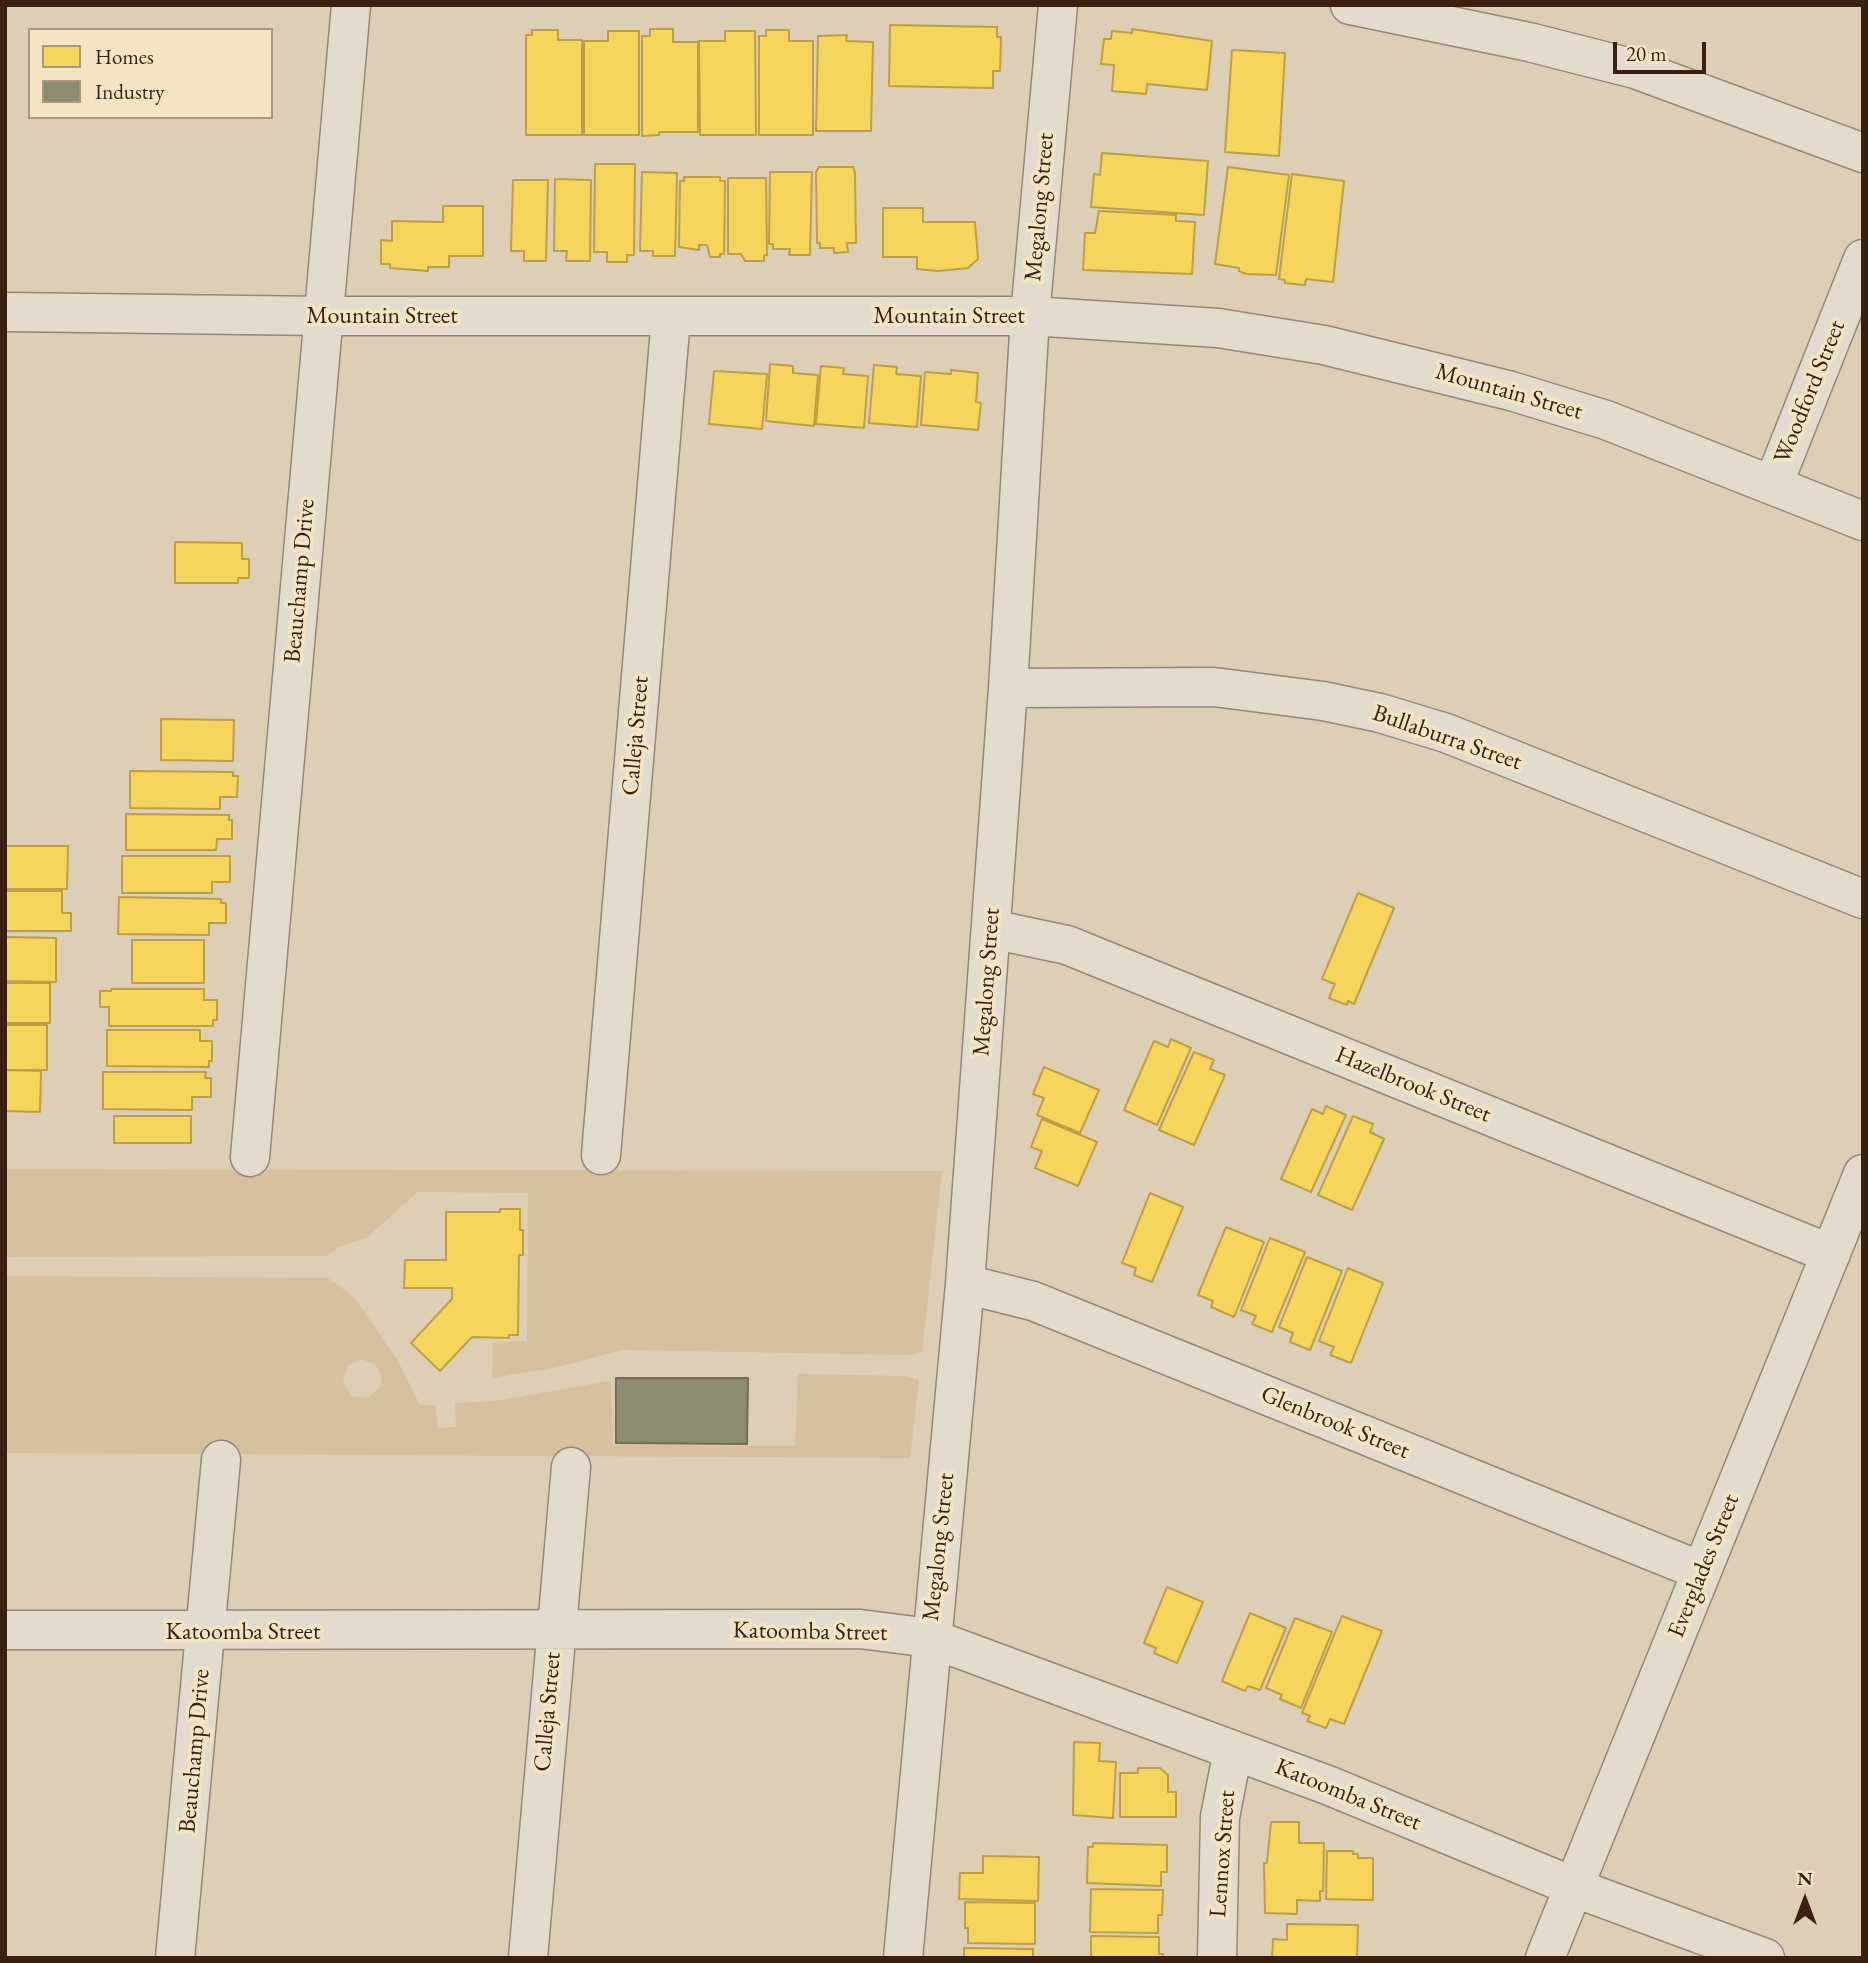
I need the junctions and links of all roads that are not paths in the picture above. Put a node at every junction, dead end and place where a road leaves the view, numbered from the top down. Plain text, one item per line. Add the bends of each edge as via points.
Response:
1 (351, 5) edge
2 (1058, 5) edge
3 (1350, 5) edge
4 (1863, 153) edge
5 (1863, 259) edge
6 (5, 312) edge
7 (324, 316) junction
8 (1030, 316) junction
9 (671, 317) junction
10 (1773, 485) junction
11 (1863, 521) edge
12 (1008, 688) junction
13 (1863, 899) edge
14 (991, 929) junction
15 (601, 1156) dead end
16 (250, 1157) dead end
17 (1863, 1174) edge
18 (1830, 1254) junction
19 (965, 1284) junction
20 (221, 1460) dead end
21 (571, 1467) dead end
22 (1702, 1570) junction
23 (5, 1630) edge
24 (555, 1631) junction
25 (206, 1632) junction
26 (930, 1638) junction
27 (1233, 1750) junction
28 (1574, 1887) junction
29 (175, 1958) edge
30 (528, 1958) edge
31 (903, 1958) edge
32 (1217, 1958) edge
33 (1545, 1958) edge
34 (1765, 1958) edge

1 - 7 street, Beauchamp Drive
2 - 8 street, Megalong Street
3 - 4 street via 1635,69
5 - 10 street, Woodford Street
6 - 7 street, Mountain Street
7 - 9 street, Mountain Street
7 - 16 street, Beauchamp Drive
8 - 9 street, Mountain Street
8 - 10 street, Mountain Street via 1218,328 1417,365 1606,421
8 - 12 street, Megalong Street
9 - 15 street, Calleja Street
10 - 11 street, Mountain Street
12 - 13 street, Bullaburra Street via 1214,687 1380,713 1447,733
12 - 14 street, Megalong Street
14 - 18 street, Hazelbrook Street via 1067,945
14 - 19 street, Megalong Street
17 - 18 street, Everglades Street
18 - 22 street, Everglades Street
19 - 22 street, Glenbrook Street via 1033,1301
19 - 26 street, Megalong Street
20 - 25 street, Beauchamp Drive
21 - 24 street, Calleja Street
22 - 28 street, Everglades Street
23 - 25 street, Katoomba Street
24 - 25 street, Katoomba Street
24 - 26 street, Katoomba Street via 860,1629
24 - 30 street, Calleja Street
25 - 29 street, Beauchamp Drive
26 - 27 street, Katoomba Street
26 - 31 street, Megalong Street
27 - 28 street, Katoomba Street
27 - 32 street, Lennox Street via 1220,1817
28 - 33 street, Everglades Street
28 - 34 street, Katoomba Street

